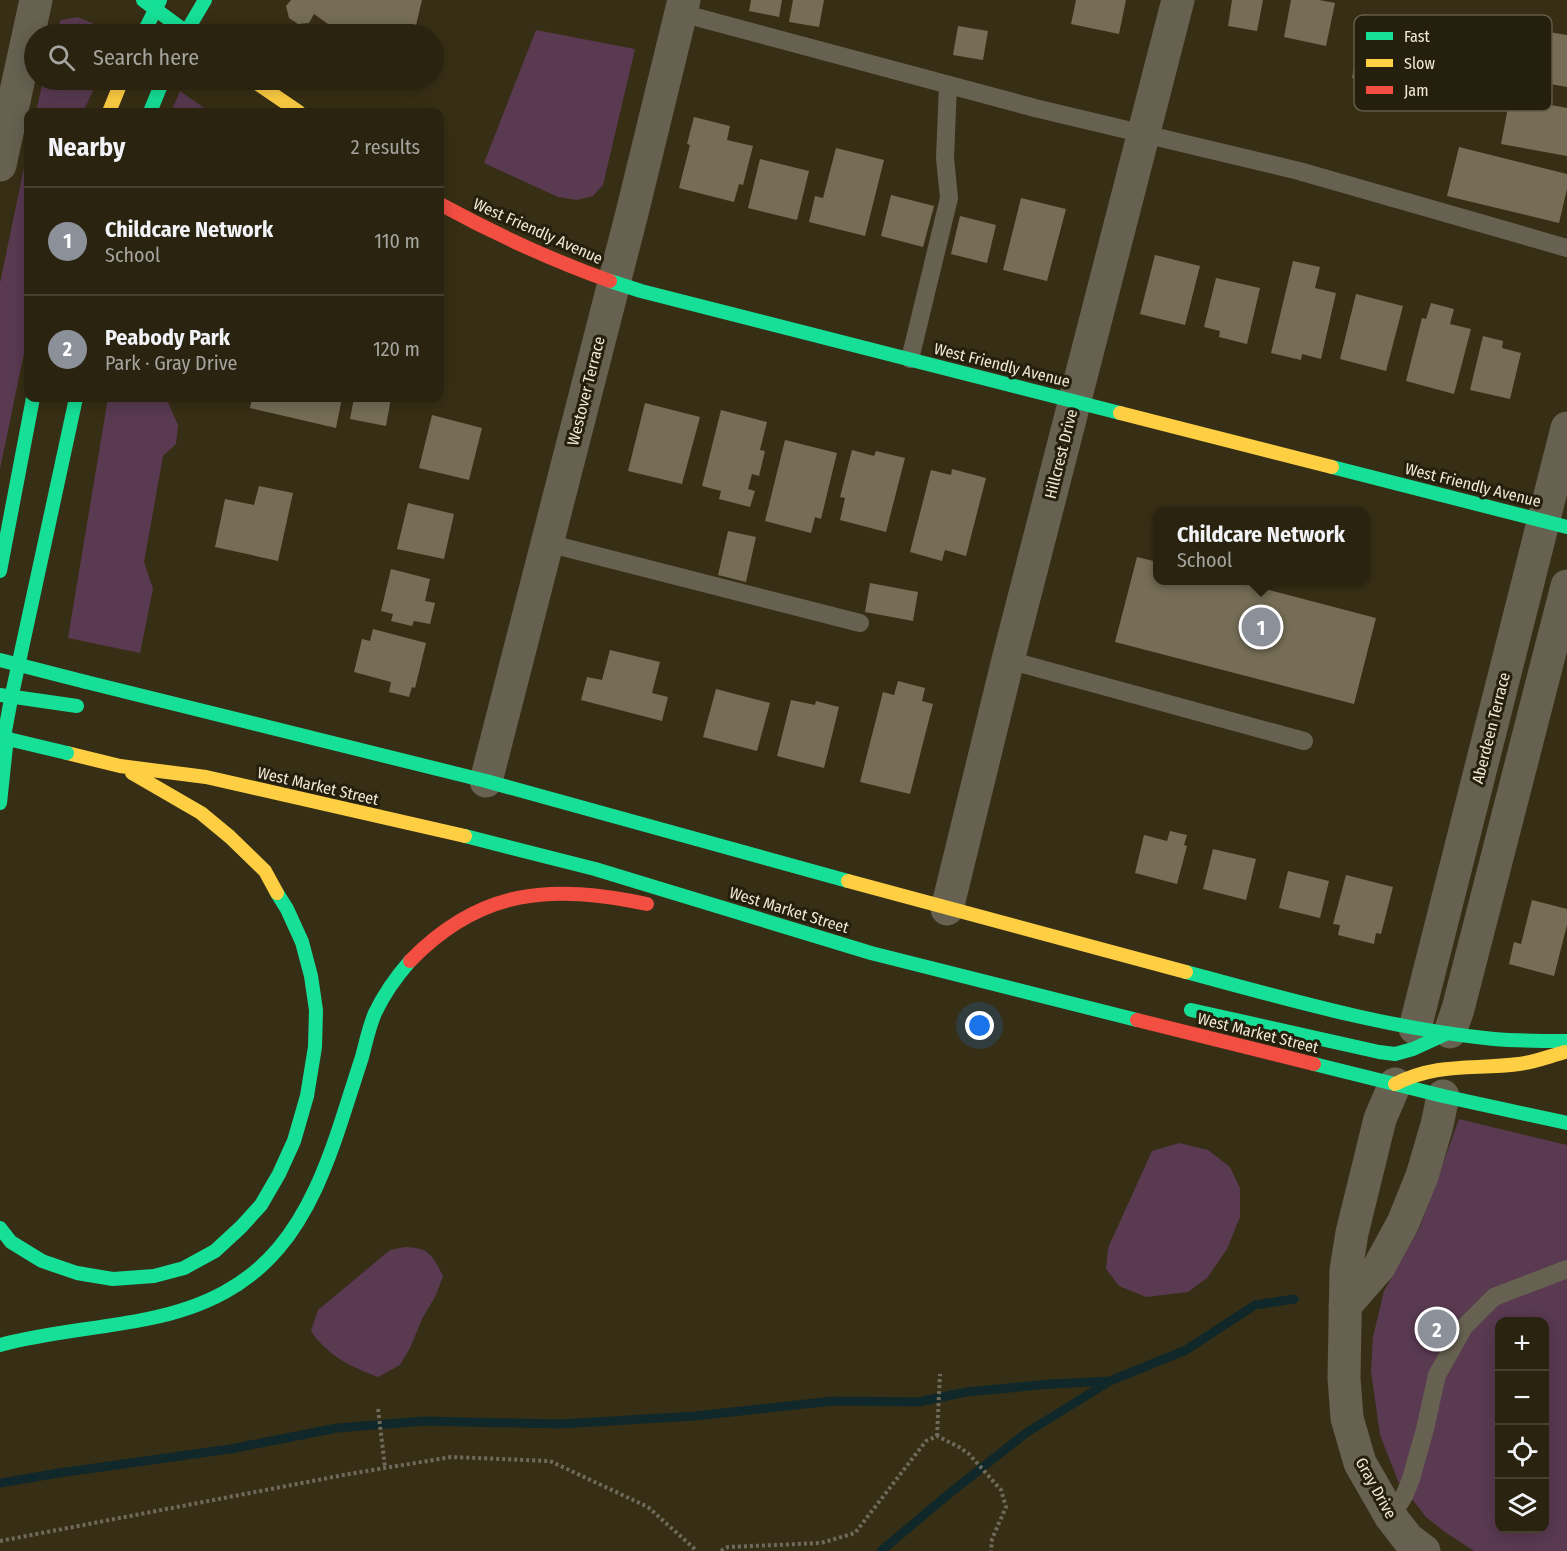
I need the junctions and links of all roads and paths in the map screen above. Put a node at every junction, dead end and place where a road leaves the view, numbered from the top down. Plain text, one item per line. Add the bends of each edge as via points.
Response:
1 (36, 0) edge
2 (143, 0) edge
3 (160, 0) edge
4 (205, 0) edge
5 (1178, 0) edge
6 (682, 6) edge
7 (31, 24) edge
8 (148, 24) edge
9 (174, 24) edge
10 (192, 24) edge
11 (24, 55) edge
12 (948, 85) junction
13 (118, 90) edge
14 (160, 90) edge
15 (267, 90) edge
16 (111, 108) edge
17 (152, 108) edge
18 (293, 108) edge
19 (1144, 134) junction
20 (0, 165) edge
21 (444, 206) edge
22 (1567, 248) edge
23 (614, 282) junction
24 (910, 359) junction
25 (1075, 400) junction
26 (32, 402) edge
27 (75, 402) edge
28 (1567, 428) edge
29 (1555, 523) edge
30 (547, 543) junction
31 (0, 571) edge
32 (1567, 586) edge
33 (860, 623) dead end
34 (0, 660) edge
35 (1008, 660) junction
36 (6, 697) edge
37 (149, 699) junction
38 (118, 702) dead end
39 (83, 706) dead end
40 (0, 737) edge
41 (1304, 741) dead end
42 (0, 758) edge
43 (120, 766) junction
44 (486, 781) junction
45 (0, 804) edge
46 (661, 906) dead end
47 (947, 909) junction
48 (708, 917) dead end
49 (871, 953) junction
50 (1049, 998) junction
51 (1131, 1004) dead end
52 (1178, 1007) dead end
53 (1415, 1028) junction
54 (1450, 1032) junction
55 (1567, 1041) edge
56 (1567, 1051) edge
57 (1395, 1084) junction
58 (1443, 1096) junction
59 (1567, 1123) edge
60 (0, 1228) edge
61 (1567, 1269) edge
62 (1345, 1306) junction
63 (0, 1345) edge
64 (940, 1374) dead end
65 (378, 1409) dead end
66 (937, 1436) junction
67 (385, 1467) junction
68 (1406, 1540) edge
69 (0, 1541) edge
70 (697, 1551) edge
71 (721, 1551) edge
72 (991, 1551) edge

1 - 7 street
2 - 9 main road, bridge
3 - 8 main road
4 - 10 main road
5 - 19 street, Hillcrest Drive
6 - 12 lane
6 - 23 street, Westover Terrace
11 - 20 street
12 - 19 lane
12 - 24 lane via 945,158 950,198
13 - 16 main road
14 - 17 main road
15 - 18 main road
19 - 22 lane via 1299,171
19 - 25 street, Hillcrest Drive
21 - 23 main road, West Friendly Avenue via 569,266
23 - 24 main road, West Friendly Avenue
23 - 30 street, Westover Terrace
24 - 25 main road, West Friendly Avenue
25 - 29 main road, West Friendly Avenue
25 - 35 street, Hillcrest Drive
26 - 31 main road
27 - 36 main road
28 - 29 street, Aberdeen Terrace
29 - 53 street, Aberdeen Terrace
30 - 33 lane
30 - 44 street, Westover Terrace
32 - 54 street
34 - 37 main road, bridge
35 - 41 lane
35 - 47 street, Hillcrest Drive
36 - 39 main road, bridge
36 - 42 main road
36 - 45 main road
37 - 38 main road
37 - 44 main road
40 - 43 main road, West Market Street, bridge
43 - 49 main road, West Market Street via 206,777 453,833 595,869
43 - 60 main road via 201,813 230,837 265,871 287,909 302,942 316,1010 307,1096 294,1141 261,1205 215,1251 184,1268 154,1276 113,1279 77,1273 42,1261 11,1242
44 - 47 main road
46 - 63 main road via 614,896 530,894 469,914 439,933 394,980 375,1013 328,1160 288,1239 266,1263 235,1288 201,1304 162,1316
47 - 53 main road via 1330,1010
48 - 49 main road
49 - 50 main road, West Market Street
50 - 51 main road
50 - 57 main road, West Market Street
52 - 54 main road via 1395,1054
53 - 54 main road
54 - 55 main road via 1494,1039
56 - 57 main road via 1521,1064 1432,1069
57 - 58 main road, West Market Street
57 - 62 street, Gray Drive via 1380,1119 1352,1233
58 - 59 main road, West Market Street
58 - 62 street via 1422,1176 1403,1223 1379,1267
61 - 68 lane via 1494,1297 1464,1327 1437,1375 1404,1496
62 - 68 street, Gray Drive via 1347,1418 1360,1463
64 - 66 path
65 - 67 path
66 - 71 path via 926,1441 855,1533 821,1543 728,1547
66 - 72 path via 969,1454 1001,1490 1005,1507
67 - 69 path
67 - 70 path via 451,1457 550,1461 648,1507

